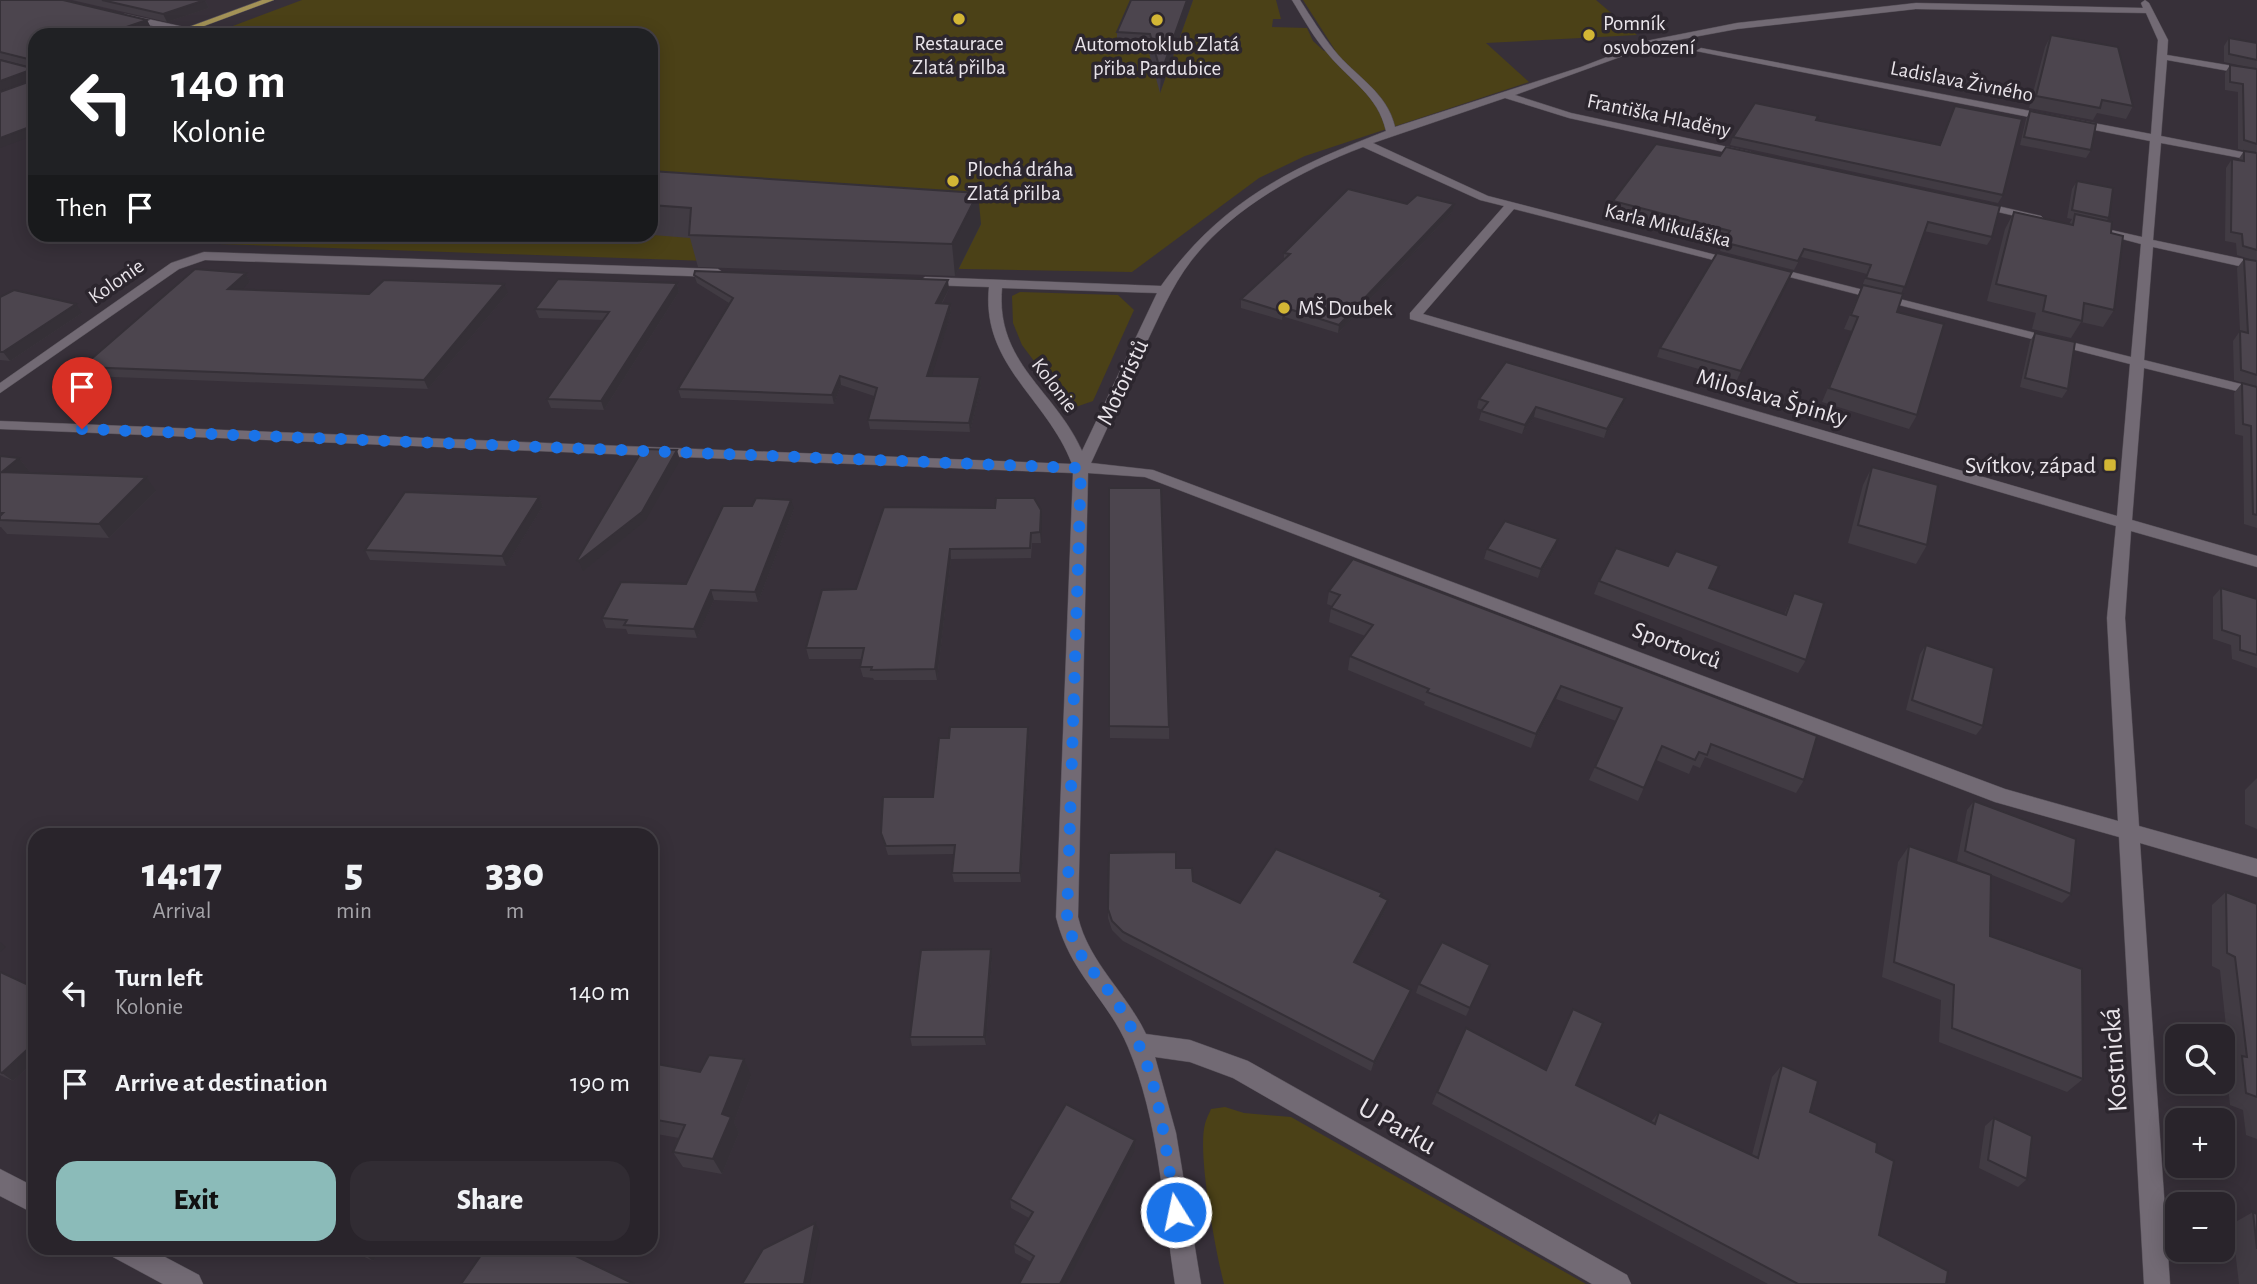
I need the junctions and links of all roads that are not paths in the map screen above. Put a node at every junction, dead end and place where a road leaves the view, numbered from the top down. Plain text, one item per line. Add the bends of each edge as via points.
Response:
1 (270, 0) edge
2 (1296, 0) edge
3 (2144, 0) edge
4 (1919, 3) edge
5 (2149, 11) junction
6 (117, 15) edge
7 (175, 28) edge
8 (190, 28) edge
9 (1700, 51) dead end
10 (2163, 57) junction
11 (2257, 73) edge
12 (1506, 95) junction
13 (1391, 132) junction
14 (2156, 138) junction
15 (1364, 143) junction
16 (1761, 157) edge
17 (2257, 158) edge
18 (1963, 202) edge
19 (1511, 205) junction
20 (2044, 219) edge
21 (2085, 228) edge
22 (2147, 242) junction
23 (2257, 266) edge
24 (731, 274) edge
25 (912, 280) edge
26 (996, 283) junction
27 (1165, 290) junction
28 (2137, 362) junction
29 (0, 389) edge
30 (2257, 392) edge
31 (0, 425) edge
32 (1081, 468) junction
33 (2123, 523) junction
34 (2257, 562) edge
35 (2129, 833) junction
36 (2257, 868) edge
37 (1139, 1044) junction
38 (0, 1182) edge
39 (28, 1197) edge
40 (135, 1255) edge
41 (190, 1284) edge
42 (1188, 1284) edge
43 (1618, 1284) edge
44 (2157, 1284) edge

1 - 8 main road
2 - 13 street via 1331,52 1379,98
3 - 5 street, Kostnická
4 - 5 street, Motoristů
4 - 12 street, Motoristů via 1737,26 1654,42
5 - 10 street, Kostnická via 2163,40
6 - 7 street
9 - 14 street, Ladislava Živného
10 - 11 street
10 - 14 street, Kostnická
12 - 13 street, Motoristů
12 - 16 street, Františka Hladěny via 1569,115
13 - 15 street, Motoristů
14 - 17 street, Ladislava Živného
14 - 22 street, Kostnická
15 - 19 street, Karla Mikuláška via 1468,192
15 - 27 street, Motoristů via 1297,172 1239,209 1187,258
18 - 20 street
19 - 28 street, Karla Mikuláška
19 - 33 street, Miloslava Špinky via 1415,316
21 - 22 street
22 - 23 street
22 - 28 street, Kostnická
24 - 29 street, Kolonie via 204,256 175,266
25 - 26 street
26 - 27 street
26 - 32 street, Kolonie via 993,313 999,338 1064,432
27 - 32 street, Motoristů
28 - 30 street, Karla Mikuláška
28 - 33 street, Kostnická
31 - 32 street
32 - 35 street, Sportovců via 1149,473 2002,796
32 - 37 street, Motoristů via 1067,917 1070,938 1080,957 1114,999
33 - 34 street, Miloslava Špinky
33 - 35 street, Kostnická via 2116,618
35 - 36 street, Sportovců
35 - 44 street, Kostnická
37 - 42 street, Motoristů via 1151,1079
37 - 43 street, U Parku via 1190,1051 1240,1069
38 - 39 street
40 - 41 street

